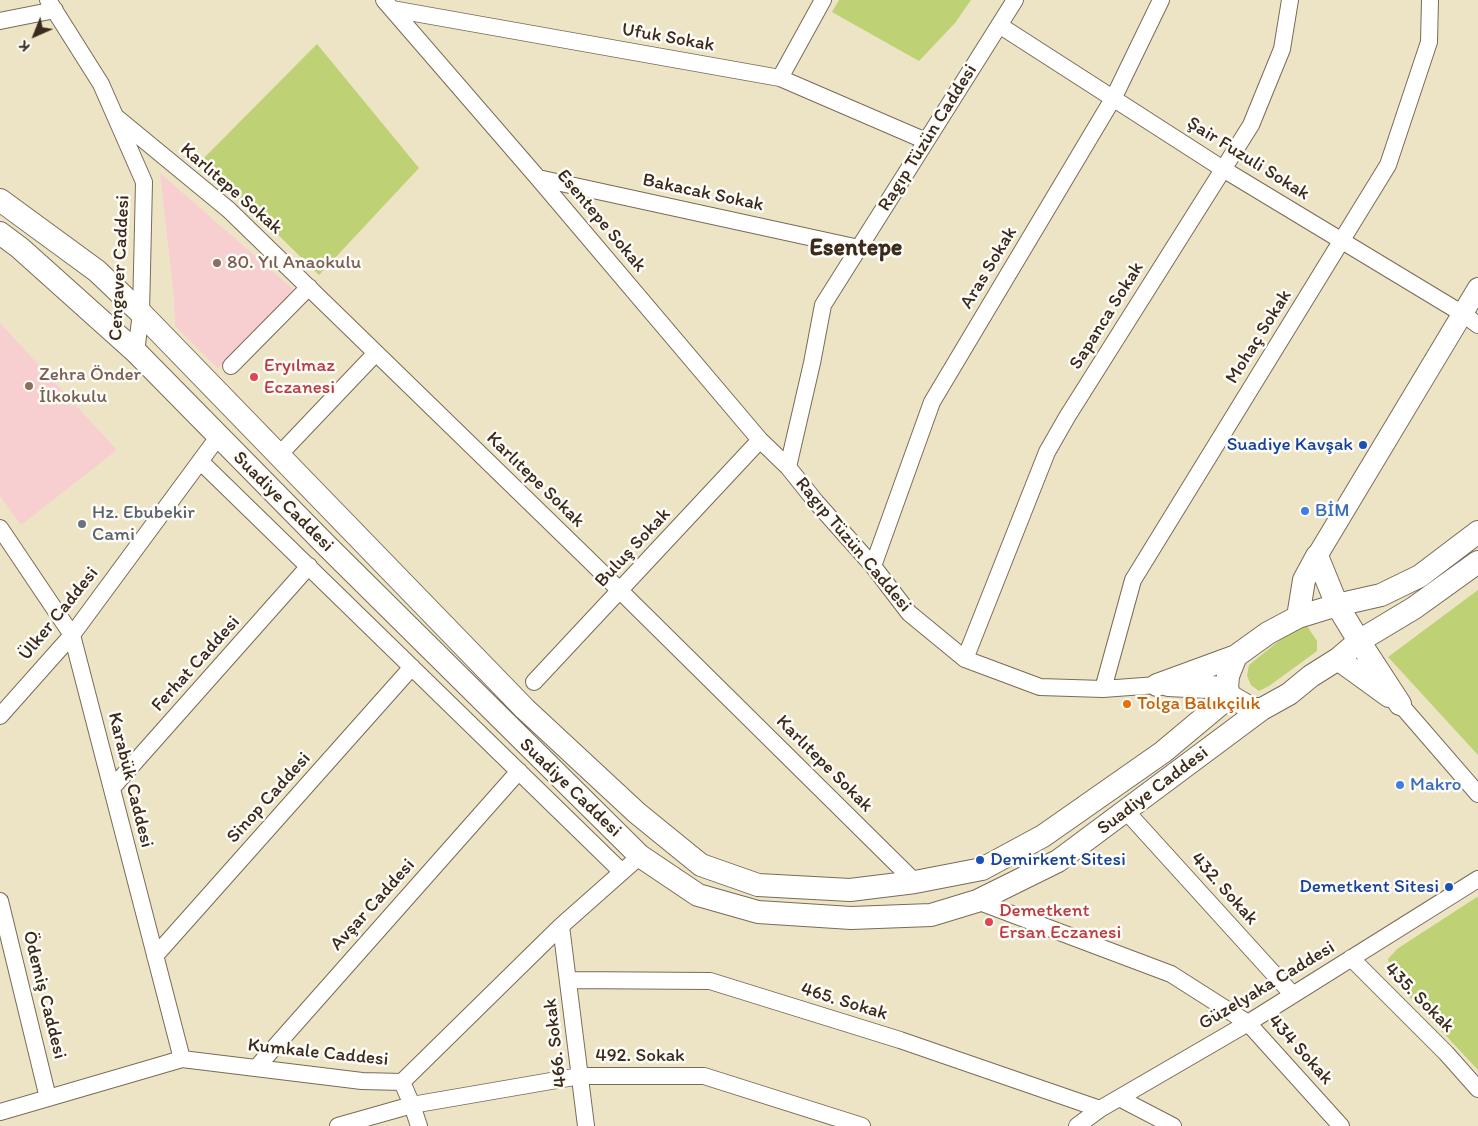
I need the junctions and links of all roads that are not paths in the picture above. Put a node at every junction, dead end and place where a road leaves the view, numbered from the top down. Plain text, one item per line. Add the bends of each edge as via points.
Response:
1 (823, 0) edge
2 (1015, 0) edge
3 (1161, 0) edge
4 (1290, 0) edge
5 (1430, 0) edge
6 (51, 5) edge
7 (388, 5) edge
8 (0, 20) edge
9 (999, 25) junction
10 (780, 78) junction
11 (1114, 98) junction
12 (116, 117) junction
13 (926, 141) junction
14 (1224, 169) junction
15 (538, 178) junction
16 (0, 200) edge
17 (0, 233) edge
18 (1342, 240) junction
19 (859, 248) junction
20 (309, 287) junction
21 (1478, 288) edge
22 (141, 313) junction
23 (1471, 319) edge
24 (136, 352) junction
25 (376, 353) junction
26 (231, 366) dead end
27 (218, 437) junction
28 (760, 440) junction
29 (278, 456) junction
30 (200, 461) junction
31 (788, 467) junction
32 (0, 528) edge
33 (1478, 532) edge
34 (1317, 556) junction
35 (1478, 562) edge
36 (309, 566) junction
37 (873, 566) junction
38 (620, 591) junction
39 (1337, 605) junction
40 (1298, 617) junction
41 (72, 635) junction
42 (1359, 641) junction
43 (1236, 656) junction
44 (965, 659) junction
45 (1338, 659) junction
46 (412, 667) junction
47 (534, 682) dead end
48 (1156, 685) junction
49 (1103, 688) junction
50 (1228, 692) junction
51 (1400, 704) junction
52 (1262, 710) junction
53 (0, 716) edge
54 (519, 770) junction
55 (112, 788) junction
56 (1478, 794) edge
57 (1126, 811) junction
58 (640, 856) junction
59 (622, 872) junction
60 (1478, 879) edge
61 (915, 882) junction
62 (0, 901) edge
63 (977, 901) junction
64 (562, 926) junction
65 (155, 956) junction
66 (1351, 958) junction
67 (568, 980) junction
68 (1293, 995) junction
69 (1248, 1023) junction
70 (182, 1059) junction
71 (257, 1067) junction
72 (580, 1076) junction
73 (402, 1082) junction
74 (1478, 1089) edge
75 (48, 1098) junction
76 (1119, 1098) junction
77 (412, 1105) junction
78 (1100, 1109) junction
79 (0, 1112) edge
80 (338, 1126) edge
81 (419, 1126) edge
82 (586, 1126) edge
83 (862, 1126) edge
84 (1077, 1126) edge
85 (1173, 1126) edge
86 (1341, 1126) edge

1 - 10 street
2 - 9 street, Ragıp Tüzün Caddesi
3 - 11 street, Aras Sokak
4 - 14 street, Sapanca Sokak via 1282,49 1251,125
5 - 18 street, Mohaç Sokak via 1429,42 1388,165
6 - 8 street
6 - 12 street, Cengaver Caddesi via 101,84
7 - 10 street, Ufuk Sokak
7 - 15 street, Esentepe Sokak
9 - 11 street, Şair Fuzuli Sokak
9 - 13 street, Ragıp Tüzün Caddesi
10 - 13 street, Ufuk Sokak
11 - 14 street, Şair Fuzuli Sokak
11 - 37 street, Aras Sokak via 932,402
12 - 20 street, Karlıtepe Sokak via 229,210
12 - 22 street, Cengaver Caddesi via 144,182
13 - 19 street, Ragıp Tüzün Caddesi
14 - 18 street, Şair Fuzuli Sokak
14 - 44 street, Sapanca Sokak via 1047,452
15 - 19 street, Bakacak Sokak
15 - 28 street, Esentepe Sokak
16 - 22 main road, Suadiye Caddesi via 97,272
17 - 24 main road, Suadiye Caddesi
18 - 23 street, Şair Fuzuli Sokak
18 - 49 street, Mohaç Sokak via 1133,580
19 - 31 street, Ragıp Tüzün Caddesi via 823,305
20 - 25 street, Karlıtepe Sokak
20 - 26 street
21 - 23 street
22 - 24 street, Cengaver Caddesi
22 - 29 main road, Suadiye Caddesi
23 - 34 street
24 - 27 main road, Suadiye Caddesi
25 - 29 street
25 - 38 street, Karlıtepe Sokak
27 - 30 street, Ülker Caddesi
27 - 58 main road, Suadiye Caddesi
28 - 31 street, Esentepe Sokak
28 - 38 street, Buluş Sokak
29 - 61 main road, Suadiye Caddesi via 525,709 637,812 701,865 758,885 850,890
30 - 36 street
30 - 41 street, Ülker Caddesi
31 - 37 street, Ragıp Tüzün Caddesi
32 - 41 street, Karabük Caddesi
33 - 39 main road via 1420,576 1381,595
34 - 39 main road
34 - 40 main road via 1304,580
35 - 42 main road, Suadiye Caddesi via 1414,608
36 - 46 street
36 - 55 street, Ferhat Caddesi
37 - 44 street, Ragıp Tüzün Caddesi via 910,613
38 - 47 street, Buluş Sokak
38 - 61 street, Karlıtepe Sokak
39 - 40 main road
39 - 42 main road
40 - 43 main road
41 - 53 street, Ülker Caddesi
41 - 55 street, Karabük Caddesi
42 - 45 main road, Suadiye Caddesi
42 - 51 main road
43 - 48 main road, Ragıp Tüzün Caddesi
43 - 50 main road via 1228,676
44 - 49 street, Ragıp Tüzün Caddesi via 1040,687
45 - 51 main road
45 - 52 main road, Suadiye Caddesi
46 - 54 street
46 - 65 street, Sinop Caddesi
48 - 49 street, Ragıp Tüzün Caddesi
48 - 50 main road, Ragıp Tüzün Caddesi
50 - 52 main road via 1252,709
50 - 61 main road, Suadiye Caddesi via 1162,752 1044,836 982,869
51 - 56 street
52 - 57 main road, Suadiye Caddesi
54 - 59 street
54 - 71 street, Avşar Caddesi
55 - 65 street, Karabük Caddesi
57 - 63 main road, Suadiye Caddesi via 1058,861
57 - 68 street, 432. Sokak
58 - 59 street, Kumkale Caddesi
58 - 63 main road, Suadiye Caddesi via 698,895 758,912 850,918 932,916
59 - 64 street, Kumkale Caddesi
60 - 66 street, Güzelyaka Caddesi
62 - 75 street, Ödemiş Caddesi
63 - 69 street, 434 Sokak via 1171,974
64 - 67 street, 466. Sokak
64 - 73 street, Kumkale Caddesi
65 - 70 street, Karabük Caddesi
66 - 68 street, Güzelyaka Caddesi
66 - 74 street, 435. Sokak
67 - 72 street, 466. Sokak
67 - 78 street, 465. Sokak via 710,981 900,1040
68 - 69 street, Güzelyaka Caddesi
69 - 76 street, Güzelyaka Caddesi
69 - 86 street, 434 Sokak
70 - 71 street, Kumkale Caddesi
70 - 75 street, Kumkale Caddesi
71 - 73 street, Kumkale Caddesi via 362,1081
72 - 77 street, 492. Sokak
72 - 82 street, 466. Sokak
72 - 83 street, 492. Sokak via 704,1076
73 - 77 street
75 - 79 street, Kumkale Caddesi
76 - 78 street, Güzelyaka Caddesi
76 - 85 street
77 - 80 street, 492. Sokak
77 - 81 street
78 - 84 street, Güzelyaka Caddesi

